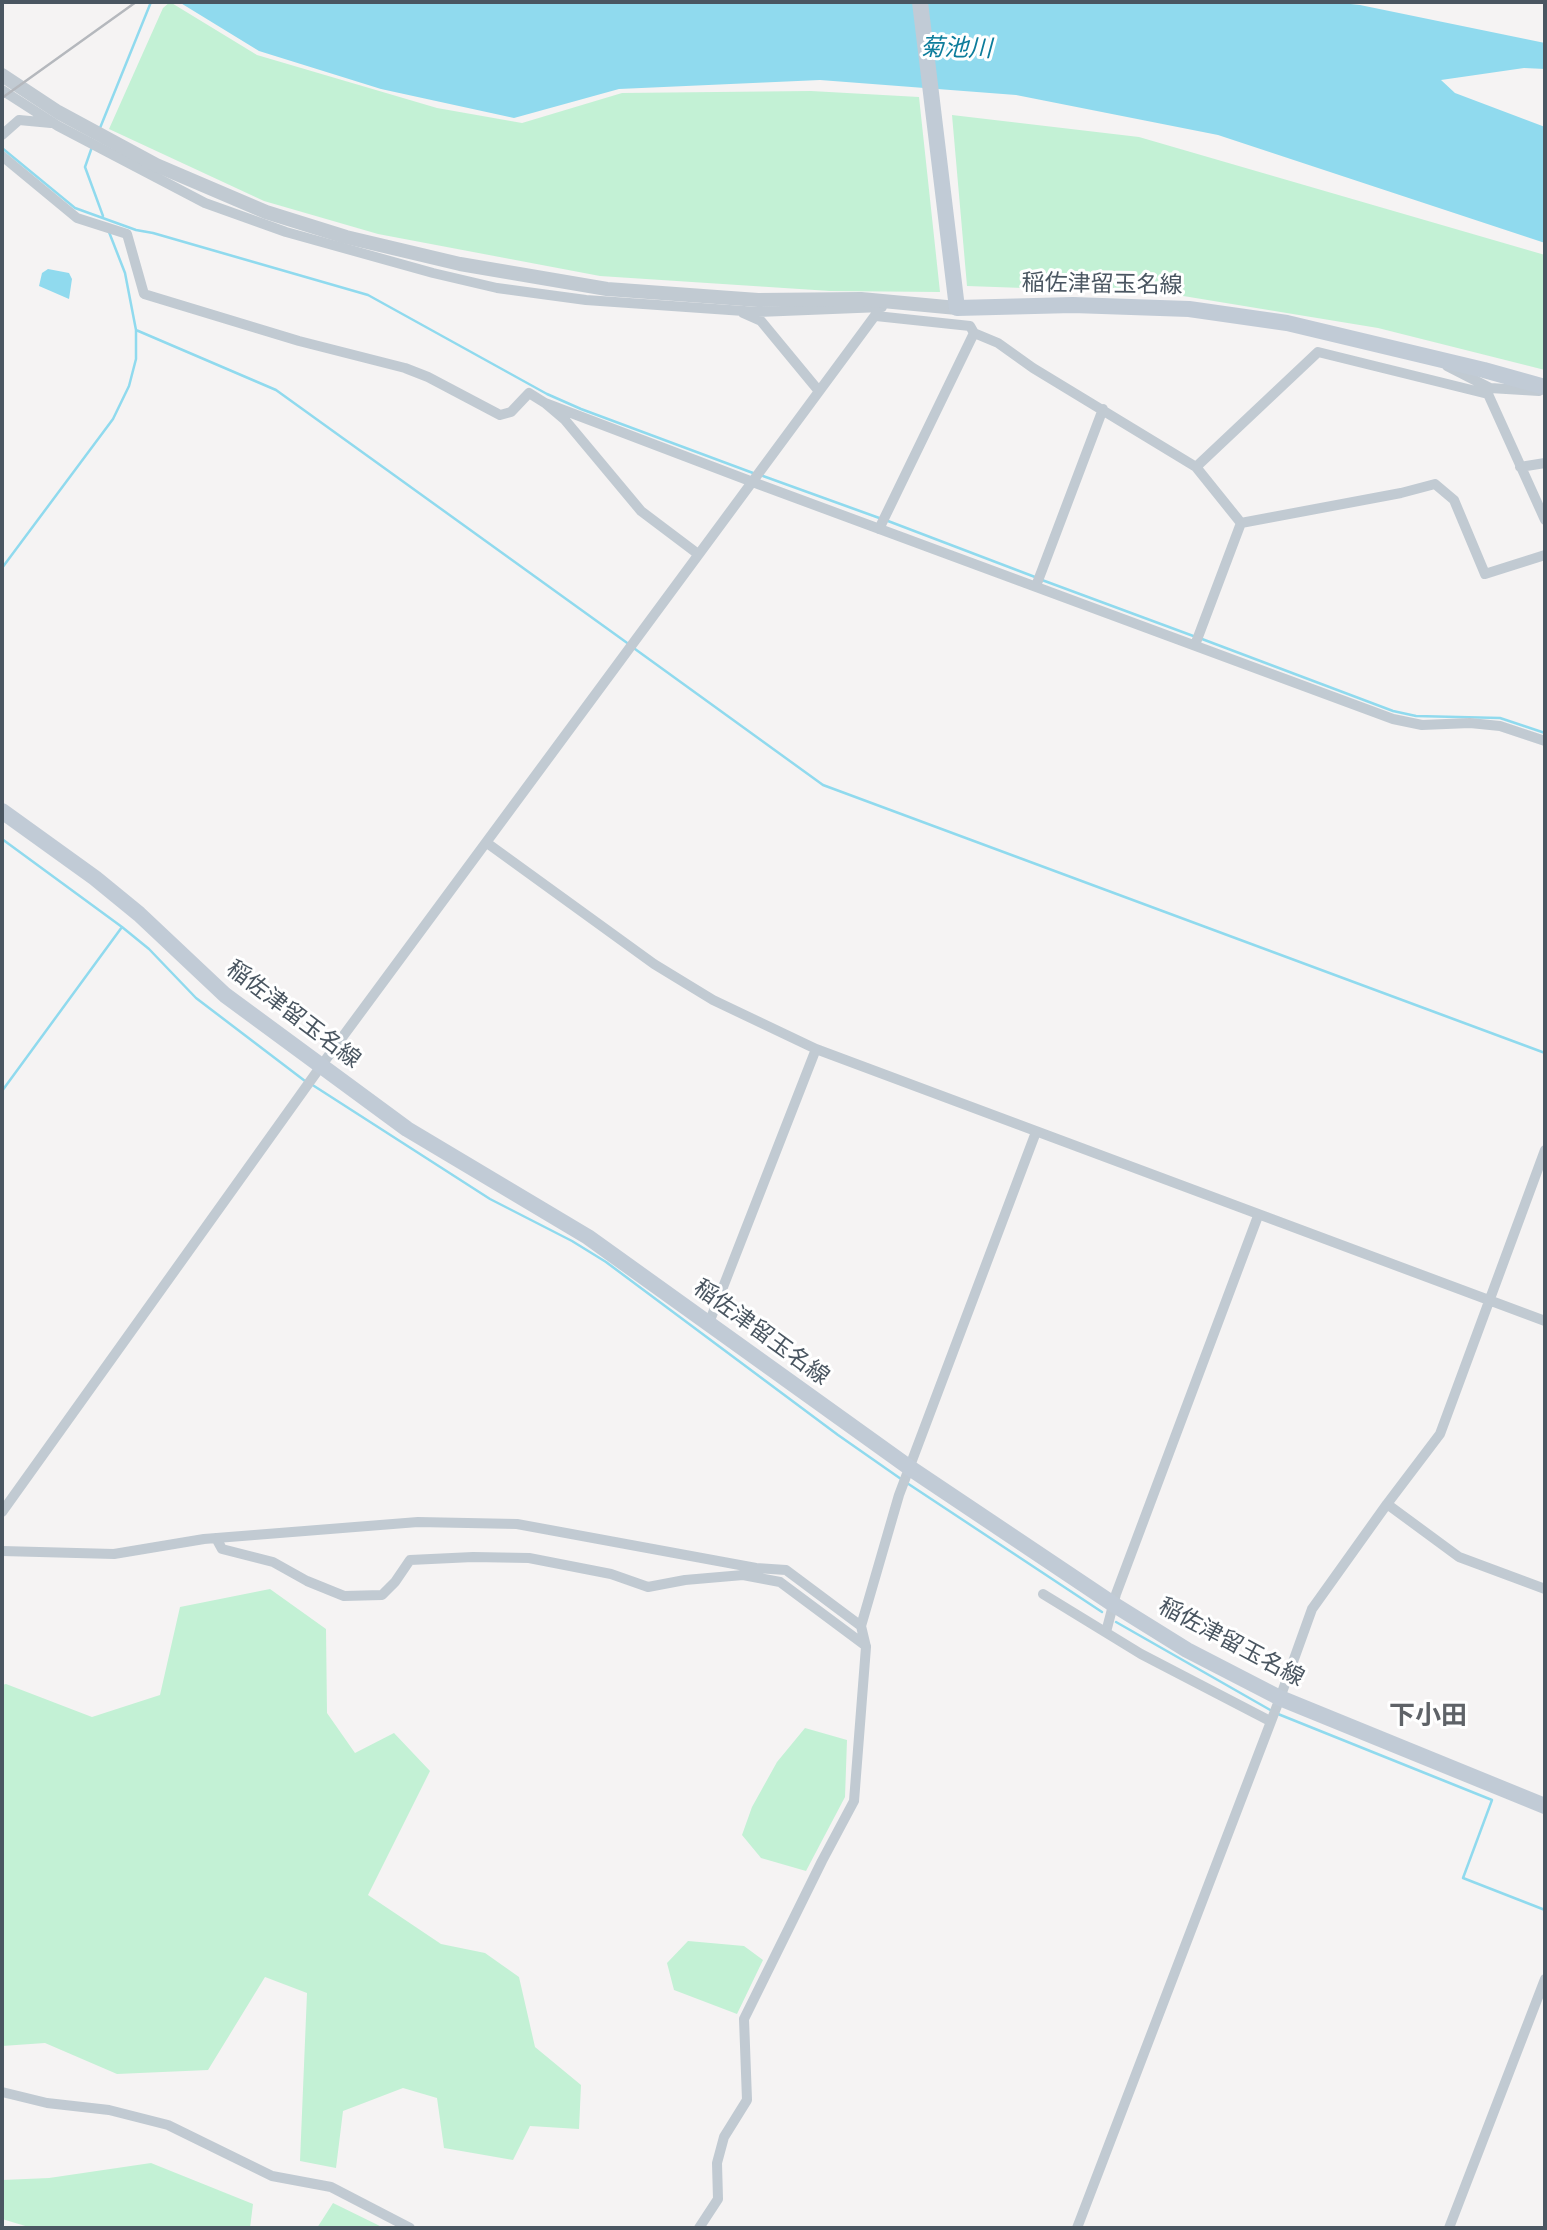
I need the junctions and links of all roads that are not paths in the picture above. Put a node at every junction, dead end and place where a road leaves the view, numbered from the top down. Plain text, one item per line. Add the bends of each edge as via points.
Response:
1 (920, 2) edge
2 (2, 75) edge
3 (2, 90) edge
4 (53, 123) junction
5 (2, 134) edge
6 (2, 156) edge
7 (881, 308) junction
8 (957, 308) junction
9 (738, 311) junction
10 (974, 333) junction
11 (1432, 358) junction
12 (1545, 389) edge
13 (818, 390) junction
14 (1489, 391) junction
15 (545, 403) junction
16 (1103, 410) junction
17 (1545, 463) edge
18 (1196, 467) junction
19 (1520, 467) junction
20 (752, 480) junction
21 (1545, 520) edge
22 (1241, 523) junction
23 (880, 528) junction
24 (698, 554) junction
25 (1545, 555) edge
26 (1037, 585) junction
27 (1195, 645) junction
28 (1545, 741) edge
29 (2, 811) edge
30 (487, 843) junction
31 (816, 1049) junction
32 (314, 1076) junction
33 (1036, 1132) junction
34 (1545, 1150) edge
35 (1258, 1216) junction
36 (1490, 1301) junction
37 (1545, 1321) edge
38 (709, 1323) junction
39 (909, 1471) junction
40 (1387, 1504) junction
41 (2, 1512) edge
42 (216, 1538) junction
43 (2, 1551) edge
44 (1545, 1589) edge
45 (1043, 1594) dead end
46 (1113, 1604) junction
47 (861, 1626) junction
48 (1105, 1632) junction
49 (866, 1646) junction
50 (1280, 1700) junction
51 (1270, 1721) junction
52 (1545, 1805) edge
53 (1545, 1979) edge
54 (2, 2092) edge
55 (410, 2228) edge
56 (699, 2228) edge
57 (1077, 2228) edge
58 (1449, 2228) edge

1 - 8 main road
2 - 7 street via 58,112 156,165 266,212 346,237 460,264 607,289 725,298 860,299
3 - 4 street
4 - 5 street via 19,120
4 - 9 street via 205,203 350,251 497,288
6 - 15 street via 77,218 127,234 144,294 405,368 500,415 512,412 528,393
7 - 8 street
7 - 9 street
7 - 10 street via 970,326
7 - 13 street
8 - 11 main road, 稲佐津留玉名線 via 1189,309 1287,323
9 - 13 street via 761,321
10 - 16 street
10 - 23 street
11 - 12 main road, 稲佐津留玉名線
11 - 14 street
12 - 14 street
13 - 20 street
14 - 18 street via 1318,352
14 - 19 street
15 - 20 street
15 - 24 street via 641,511
16 - 18 street
16 - 26 street
17 - 19 street
18 - 22 street
19 - 21 street
20 - 23 street
20 - 24 street
22 - 25 street via 1435,484 1454,500 1485,574
22 - 27 street
23 - 26 street
24 - 30 street
26 - 27 street
27 - 28 street via 1393,719 1422,725 1500,726
29 - 32 main road, 稲佐津留玉名線 via 139,914
30 - 31 street via 654,964 713,1000
30 - 32 street
31 - 33 street
31 - 38 street
32 - 38 main road, 稲佐津留玉名線 via 588,1237
32 - 41 street
33 - 35 street
33 - 39 street
34 - 36 street
35 - 36 street
35 - 46 street
36 - 37 street
36 - 40 street via 1440,1434
38 - 39 main road, 稲佐津留玉名線
39 - 46 main road, 稲佐津留玉名線
39 - 47 street
40 - 44 street via 1459,1557
40 - 50 street via 1312,1609
42 - 43 street via 114,1554
42 - 47 street via 418,1522 517,1524 786,1570
42 - 49 street via 222,1549 274,1562 344,1596 382,1595 410,1560 473,1557 529,1558 611,1574 648,1587 743,1576 768,1580 780,1582
45 - 48 street
46 - 48 street
46 - 50 main road, 稲佐津留玉名線
47 - 49 street
48 - 51 street
49 - 56 street via 855,1801 744,2019 747,2100 724,2137 717,2163 718,2199
50 - 51 street
50 - 52 main road, 稲佐津留玉名線
51 - 57 street
53 - 58 street
54 - 55 street via 168,2125 272,2176 331,2187

